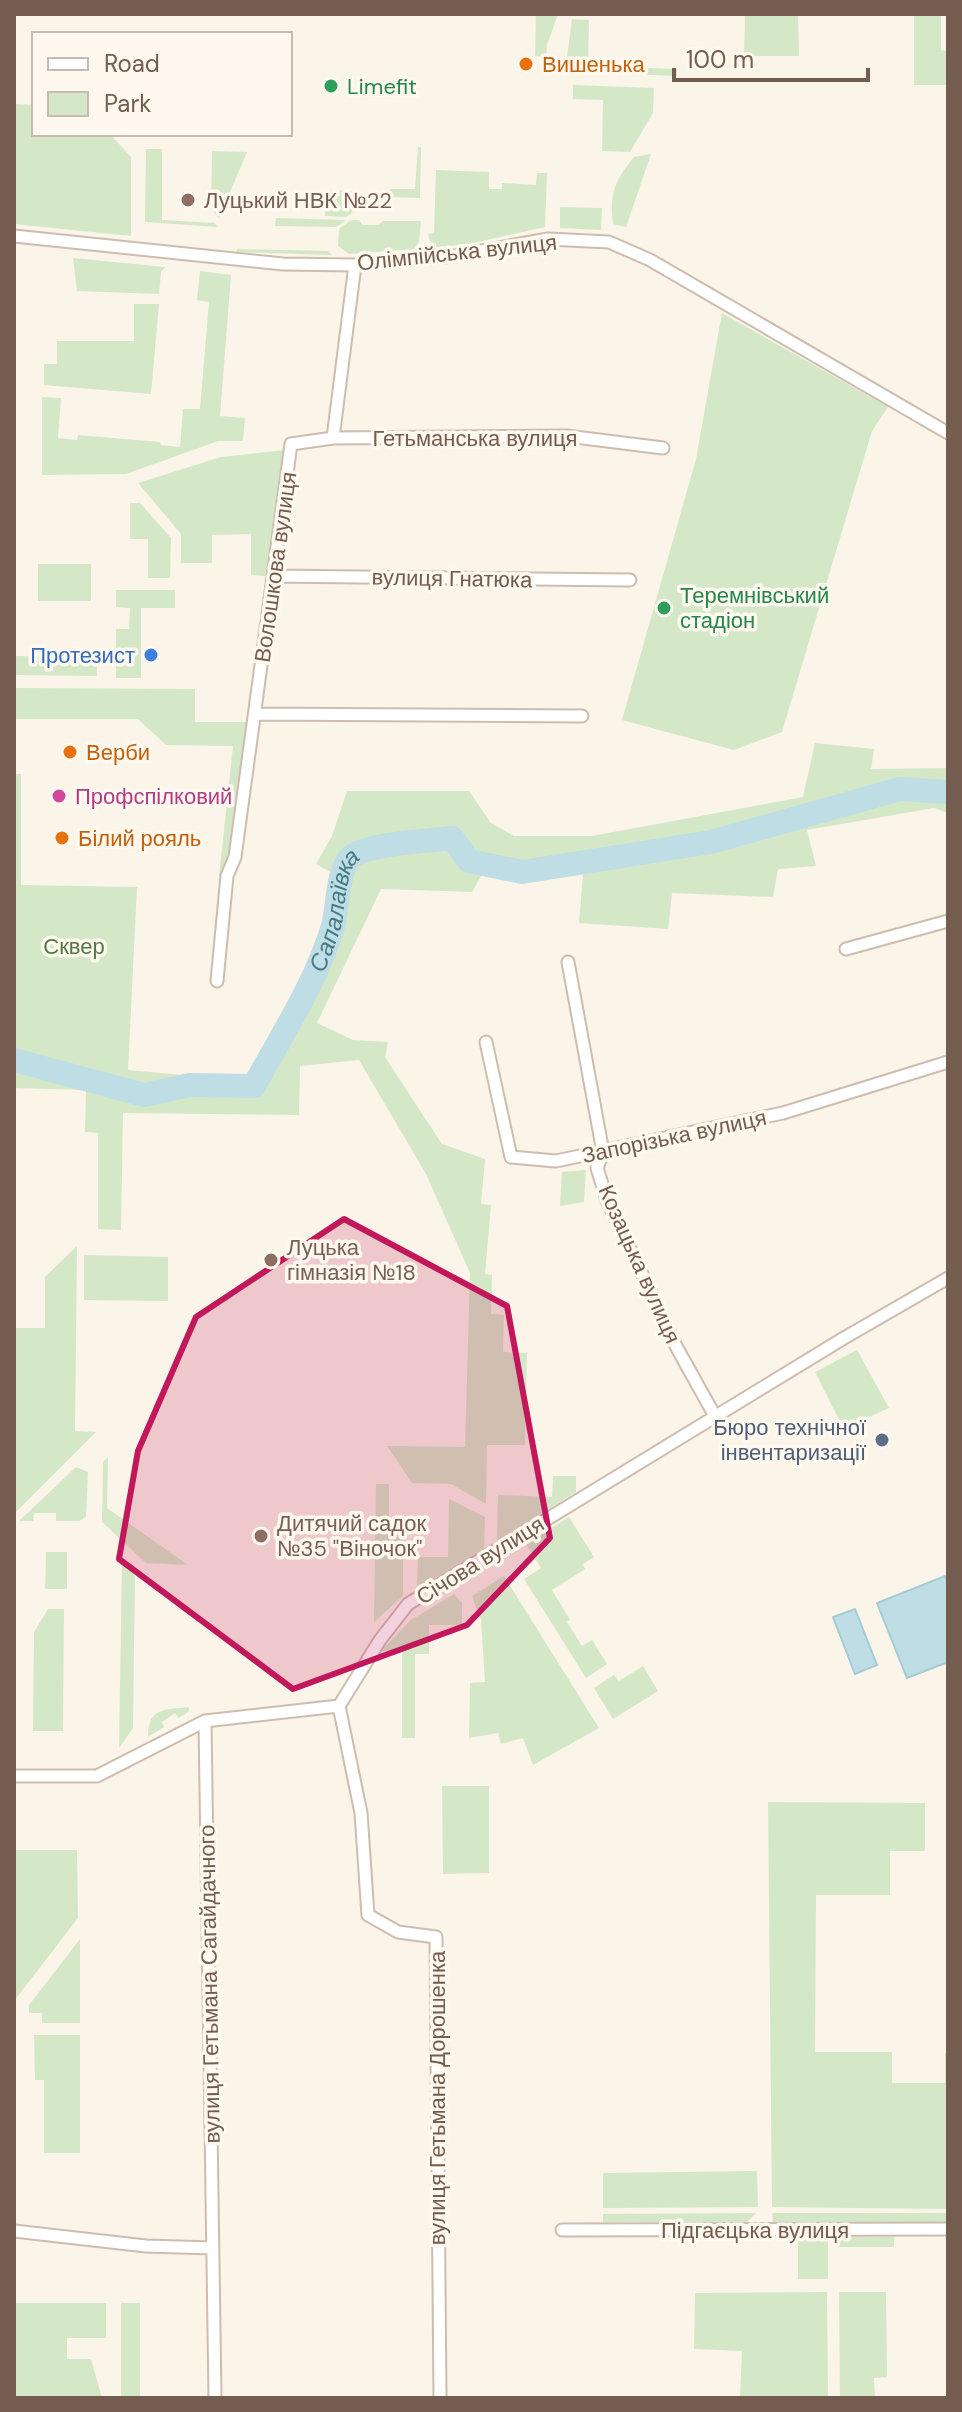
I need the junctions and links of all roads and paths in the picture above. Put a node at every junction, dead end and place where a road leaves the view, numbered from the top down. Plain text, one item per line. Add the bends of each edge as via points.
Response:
1 (14, 236) edge
2 (355, 265) junction
3 (948, 433) edge
4 (333, 438) junction
5 (663, 448) dead end
6 (274, 576) junction
7 (630, 580) dead end
8 (255, 714) junction
9 (582, 716) dead end
10 (948, 921) edge
11 (846, 949) dead end
12 (568, 962) dead end
13 (217, 981) dead end
14 (486, 1042) dead end
15 (948, 1062) edge
16 (603, 1152) junction
17 (948, 1278) edge
18 (716, 1418) junction
19 (339, 1706) junction
20 (205, 1721) junction
21 (14, 1776) edge
22 (948, 2229) edge
23 (562, 2230) dead end
24 (14, 2231) edge
25 (213, 2248) junction
26 (215, 2398) edge
27 (440, 2398) edge

1 - 2 street, Олімпійська вулиця via 283,264
2 - 3 street, Олімпійська вулиця via 454,256 548,239 609,242 650,260
2 - 4 street
4 - 5 street, Гетьманська вулиця via 567,436
4 - 6 street, Волошкова вулиця via 291,444
6 - 7 street, вулиця Гнатюка
6 - 8 street, Волошкова вулиця
8 - 9 street
8 - 13 street, Волошкова вулиця via 235,857 227,876
10 - 11 street
12 - 16 street, Козацька вулиця
14 - 16 street, Запорізька вулиця via 511,1157 556,1161
15 - 16 street, Запорізька вулиця via 783,1113
16 - 18 street, Козацька вулиця via 597,1168 607,1200
17 - 18 street, Січова вулиця
18 - 19 street, Січова вулиця via 408,1604
19 - 20 street
19 - 27 street, вулиця Гетьмана Дорошенка via 361,1813 368,1915 398,1932 436,1937
20 - 21 street via 97,1776
20 - 25 street, вулиця Гетьмана Сагайдачного
22 - 23 street, Підгаєцька вулиця
24 - 25 street
25 - 26 street, вулиця Гетьмана Сагайдачного

